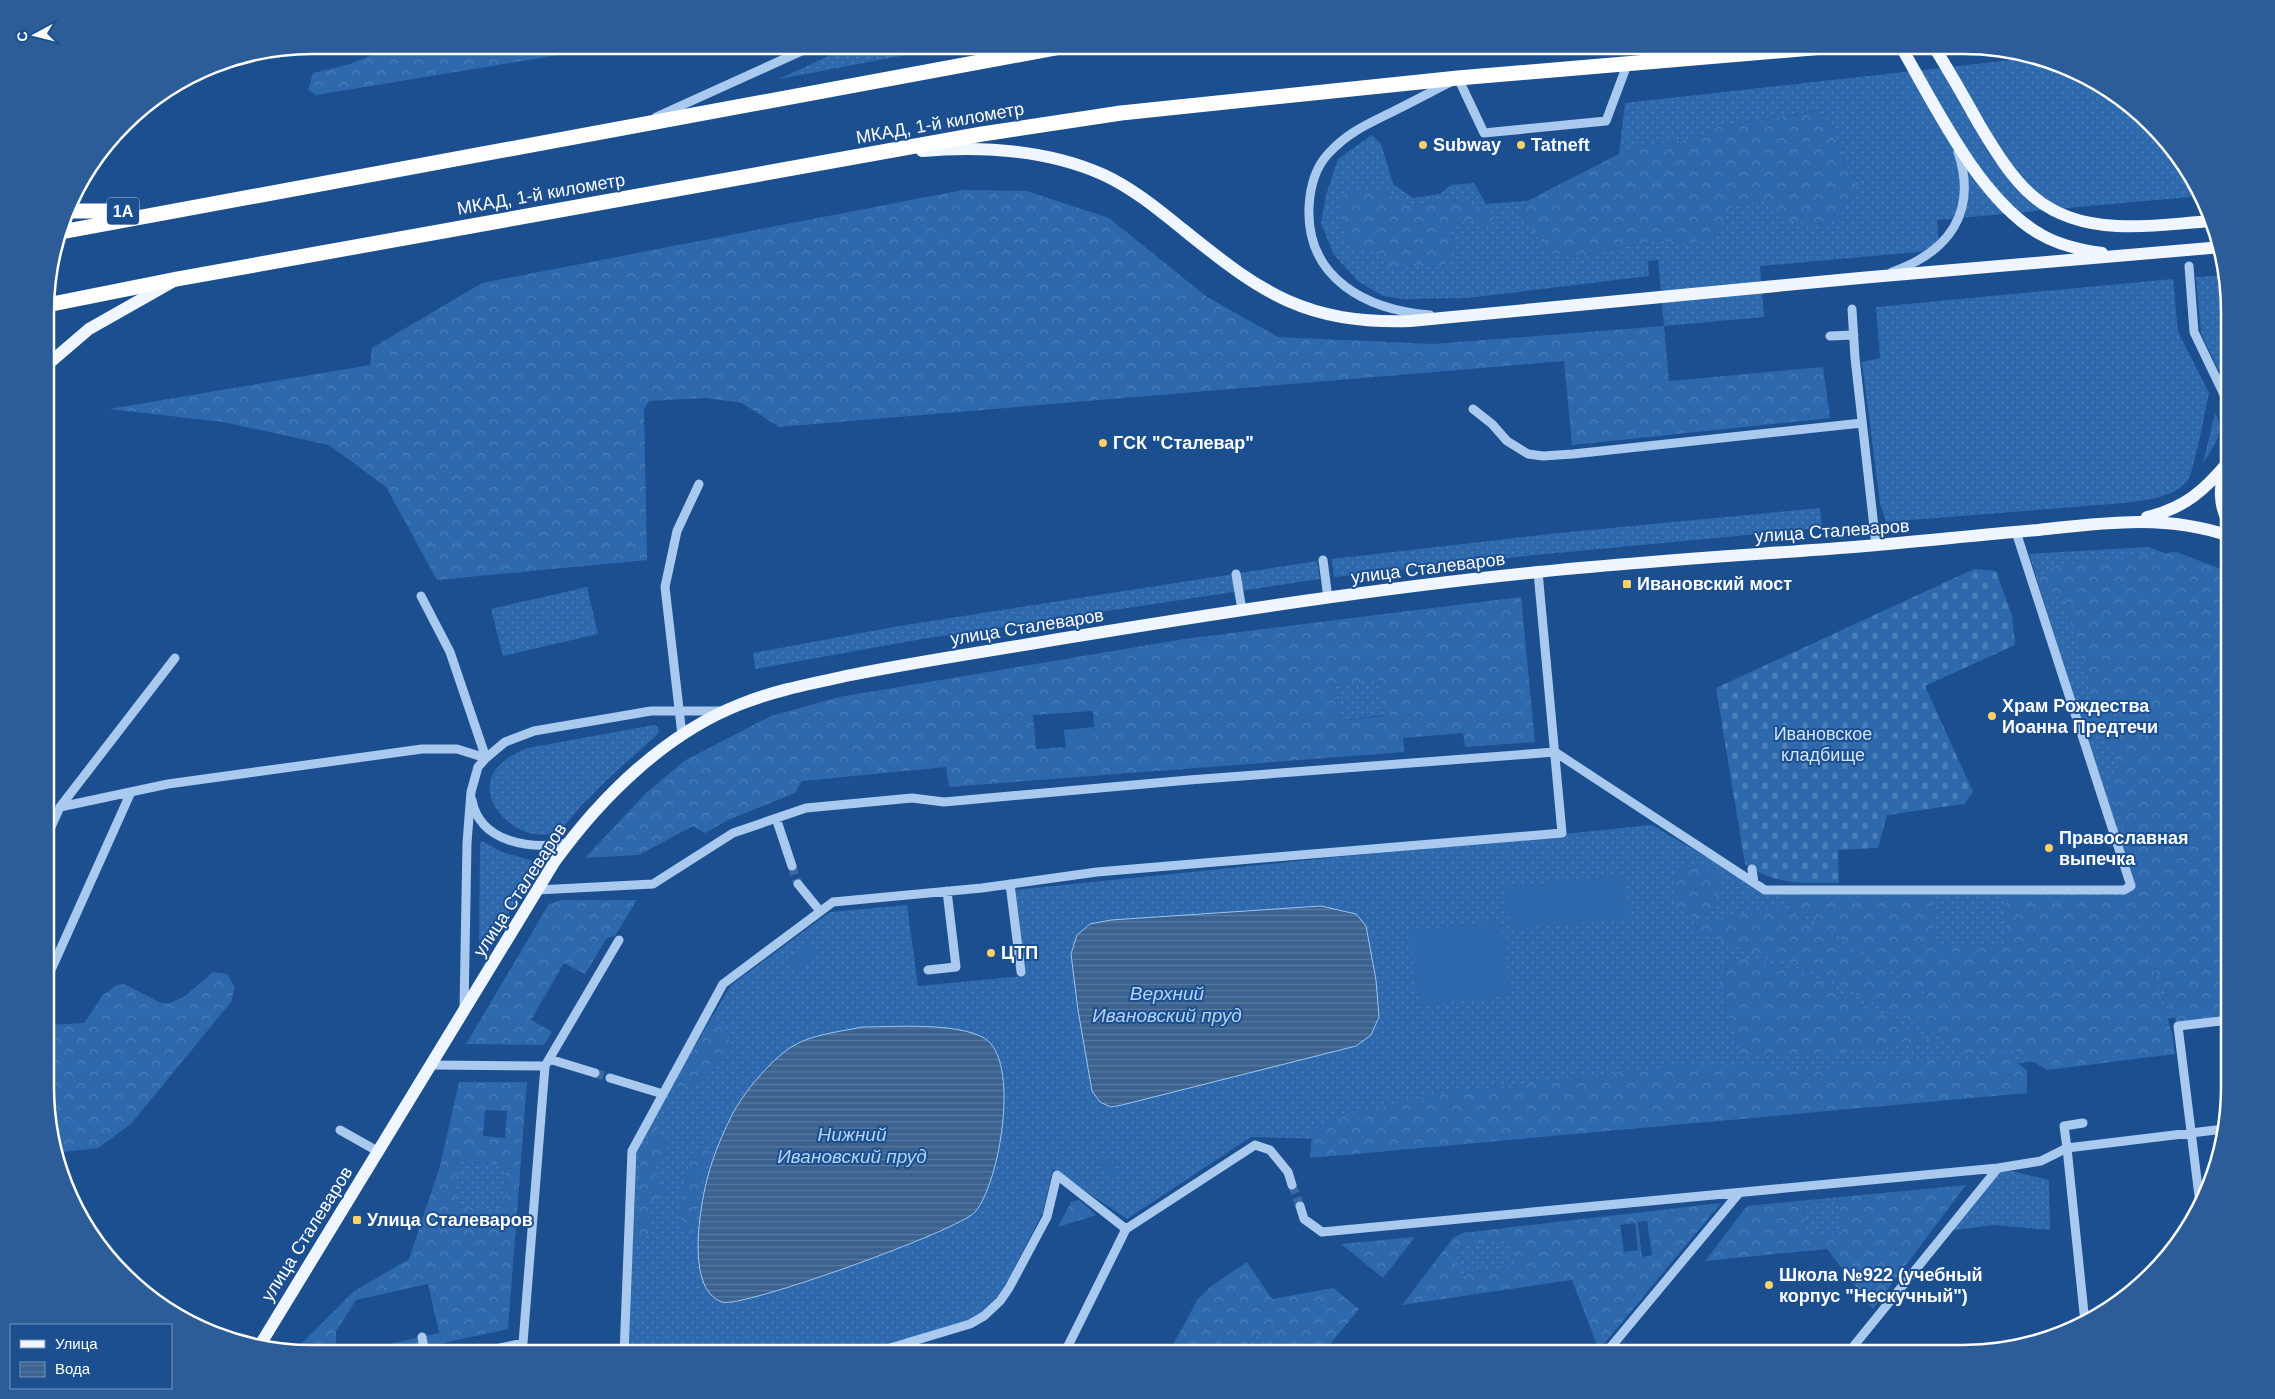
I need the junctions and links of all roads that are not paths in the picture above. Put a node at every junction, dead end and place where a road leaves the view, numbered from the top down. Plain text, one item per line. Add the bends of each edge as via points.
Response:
1 (795, 54) edge
2 (1023, 54) edge
3 (1749, 54) edge
4 (1905, 54) edge
5 (1938, 54) edge
6 (1628, 65) junction
7 (1458, 78) junction
8 (1945, 122) junction
9 (638, 125) junction
10 (855, 156) junction
11 (179, 210) junction
12 (74, 211) edge
13 (2205, 222) edge
14 (67, 231) edge
15 (2213, 248) edge
16 (2149, 253) junction
17 (2189, 266) dead end
18 (1860, 278) junction
19 (177, 279) junction
20 (54, 304) edge
21 (1852, 309) dead end
22 (1455, 316) junction
23 (1854, 335) junction
24 (1830, 336) dead end
25 (54, 359) edge
26 (2221, 387) edge
27 (1473, 409) dead end
28 (1862, 423) junction
29 (2221, 471) edge
30 (699, 484) dead end
31 (2132, 521) junction
32 (2016, 532) junction
33 (2221, 533) edge
34 (1876, 545) junction
35 (1322, 560) dead end
36 (1538, 572) junction
37 (1236, 574) dead end
38 (421, 596) dead end
39 (1328, 598) junction
40 (1242, 610) junction
41 (175, 658) dead end
42 (679, 710) junction
43 (726, 711) junction
44 (682, 735) junction
45 (1555, 752) junction
46 (486, 758) junction
47 (131, 792) junction
48 (471, 792) junction
49 (60, 807) junction
50 (776, 818) junction
51 (54, 820) edge
52 (568, 843) junction
53 (792, 866) tunnel mouth
54 (1752, 869) dead end
55 (1754, 883) junction
56 (798, 884) tunnel mouth
57 (1010, 884) junction
58 (537, 890) junction
59 (947, 891) junction
60 (820, 911) junction
61 (619, 940) dead end
62 (54, 963) edge
63 (928, 970) dead end
64 (1021, 972) dead end
65 (464, 1012) junction
66 (2221, 1021) edge
67 (547, 1062) junction
68 (432, 1065) junction
69 (596, 1073) tunnel mouth
70 (610, 1078) tunnel mouth
71 (663, 1094) junction
72 (2084, 1124) dead end
73 (340, 1130) dead end
74 (2217, 1130) edge
75 (2192, 1133) junction
76 (2067, 1148) junction
77 (379, 1152) junction
78 (1998, 1168) junction
79 (1292, 1185) tunnel mouth
80 (1739, 1193) junction
81 (2199, 1193) edge
82 (1300, 1206) tunnel mouth
83 (1126, 1228) junction
84 (2083, 1316) edge
85 (422, 1337) dead end
86 (264, 1340) edge
87 (424, 1345) edge
88 (514, 1345) edge
89 (624, 1345) edge
90 (900, 1345) edge
91 (1068, 1345) edge
92 (1613, 1345) edge
93 (1855, 1345) edge

1 - 9 street
2 - 9 highway
3 - 6 highway, МКАД, 1-й километр
4 - 8 main road
5 - 13 main road via 2005,167 2022,188 2049,208 2068,217 2116,226
6 - 7 highway, МКАД, 1-й километр
6 - 7 street via 1606,121 1484,133
7 - 10 highway, МКАД, 1-й километр via 1121,113
7 - 22 street via 1364,124 1345,137 1326,156 1315,174 1309,196 1308,222 1324,265 1340,284 1359,297 1404,313
8 - 16 main road via 2002,204 2040,234 2087,251
8 - 18 street via 1963,167 1965,189 1954,227 1944,242 1912,265
9 - 11 highway
10 - 19 highway, МКАД, 1-й километр
10 - 22 main road via 950,148 996,150 1083,166 1132,191 1230,268 1290,303 1330,315 1377,322
11 - 12 highway, 1A
11 - 14 highway
15 - 16 main road
16 - 18 main road
17 - 26 street via 2194,332
18 - 22 main road
19 - 20 highway, МКАД, 1-й километр
19 - 25 main road via 89,329
21 - 23 street
23 - 24 street
23 - 28 street
27 - 28 street via 1516,448 1543,456
28 - 34 street
29 - 31 main road via 2187,502 2161,514
30 - 42 street via 677,531 665,587
31 - 32 main road, улица Сталеваров
31 - 33 main road via 2183,523
32 - 34 main road, улица Сталеваров
32 - 55 street via 2131,886 2124,890 2031,886 1765,890
34 - 36 main road, улица Сталеваров
35 - 39 street
36 - 39 main road, улица Сталеваров
36 - 45 street
37 - 40 street
38 - 46 street via 450,652
39 - 40 main road, улица Сталеваров
40 - 43 main road, улица Сталеваров via 885,668 802,685
41 - 49 street
42 - 43 street
42 - 44 street
42 - 46 street via 651,711 534,732 505,742
43 - 44 main road, улица Сталеваров
44 - 52 main road, улица Сталеваров via 640,768 593,813
45 - 50 street via 944,802 912,798 806,808
45 - 55 street
45 - 57 street via 1562,833 1097,872
46 - 47 street via 457,749 422,749 168,784
46 - 48 street via 476,772
47 - 49 street
47 - 62 street
48 - 52 street via 481,822 492,832 530,846
48 - 65 street
49 - 51 street
50 - 53 street
50 - 58 street via 733,833 653,884
52 - 58 main road, улица Сталеваров
54 - 55 street
56 - 60 street
57 - 59 street
57 - 64 street
58 - 65 main road, улица Сталеваров
59 - 60 street via 833,902
59 - 63 street via 956,966
60 - 71 street via 722,984
61 - 67 street
65 - 68 main road, улица Сталеваров
66 - 75 street via 2178,1026
67 - 68 street
67 - 69 street
67 - 88 street via 523,1343
68 - 77 main road, улица Сталеваров
70 - 71 street
71 - 89 street via 632,1151
72 - 76 street via 2064,1126
73 - 77 street
74 - 75 street
75 - 76 street
75 - 81 street
76 - 78 street via 2041,1161
76 - 84 street
77 - 86 main road, улица Сталеваров
78 - 80 street
78 - 93 street
79 - 83 street via 1288,1172 1270,1150 1255,1145
80 - 82 street via 1322,1232 1304,1219
80 - 92 street
83 - 90 street via 1057,1175 1047,1217 1000,1302 970,1324
83 - 91 street
85 - 87 street

